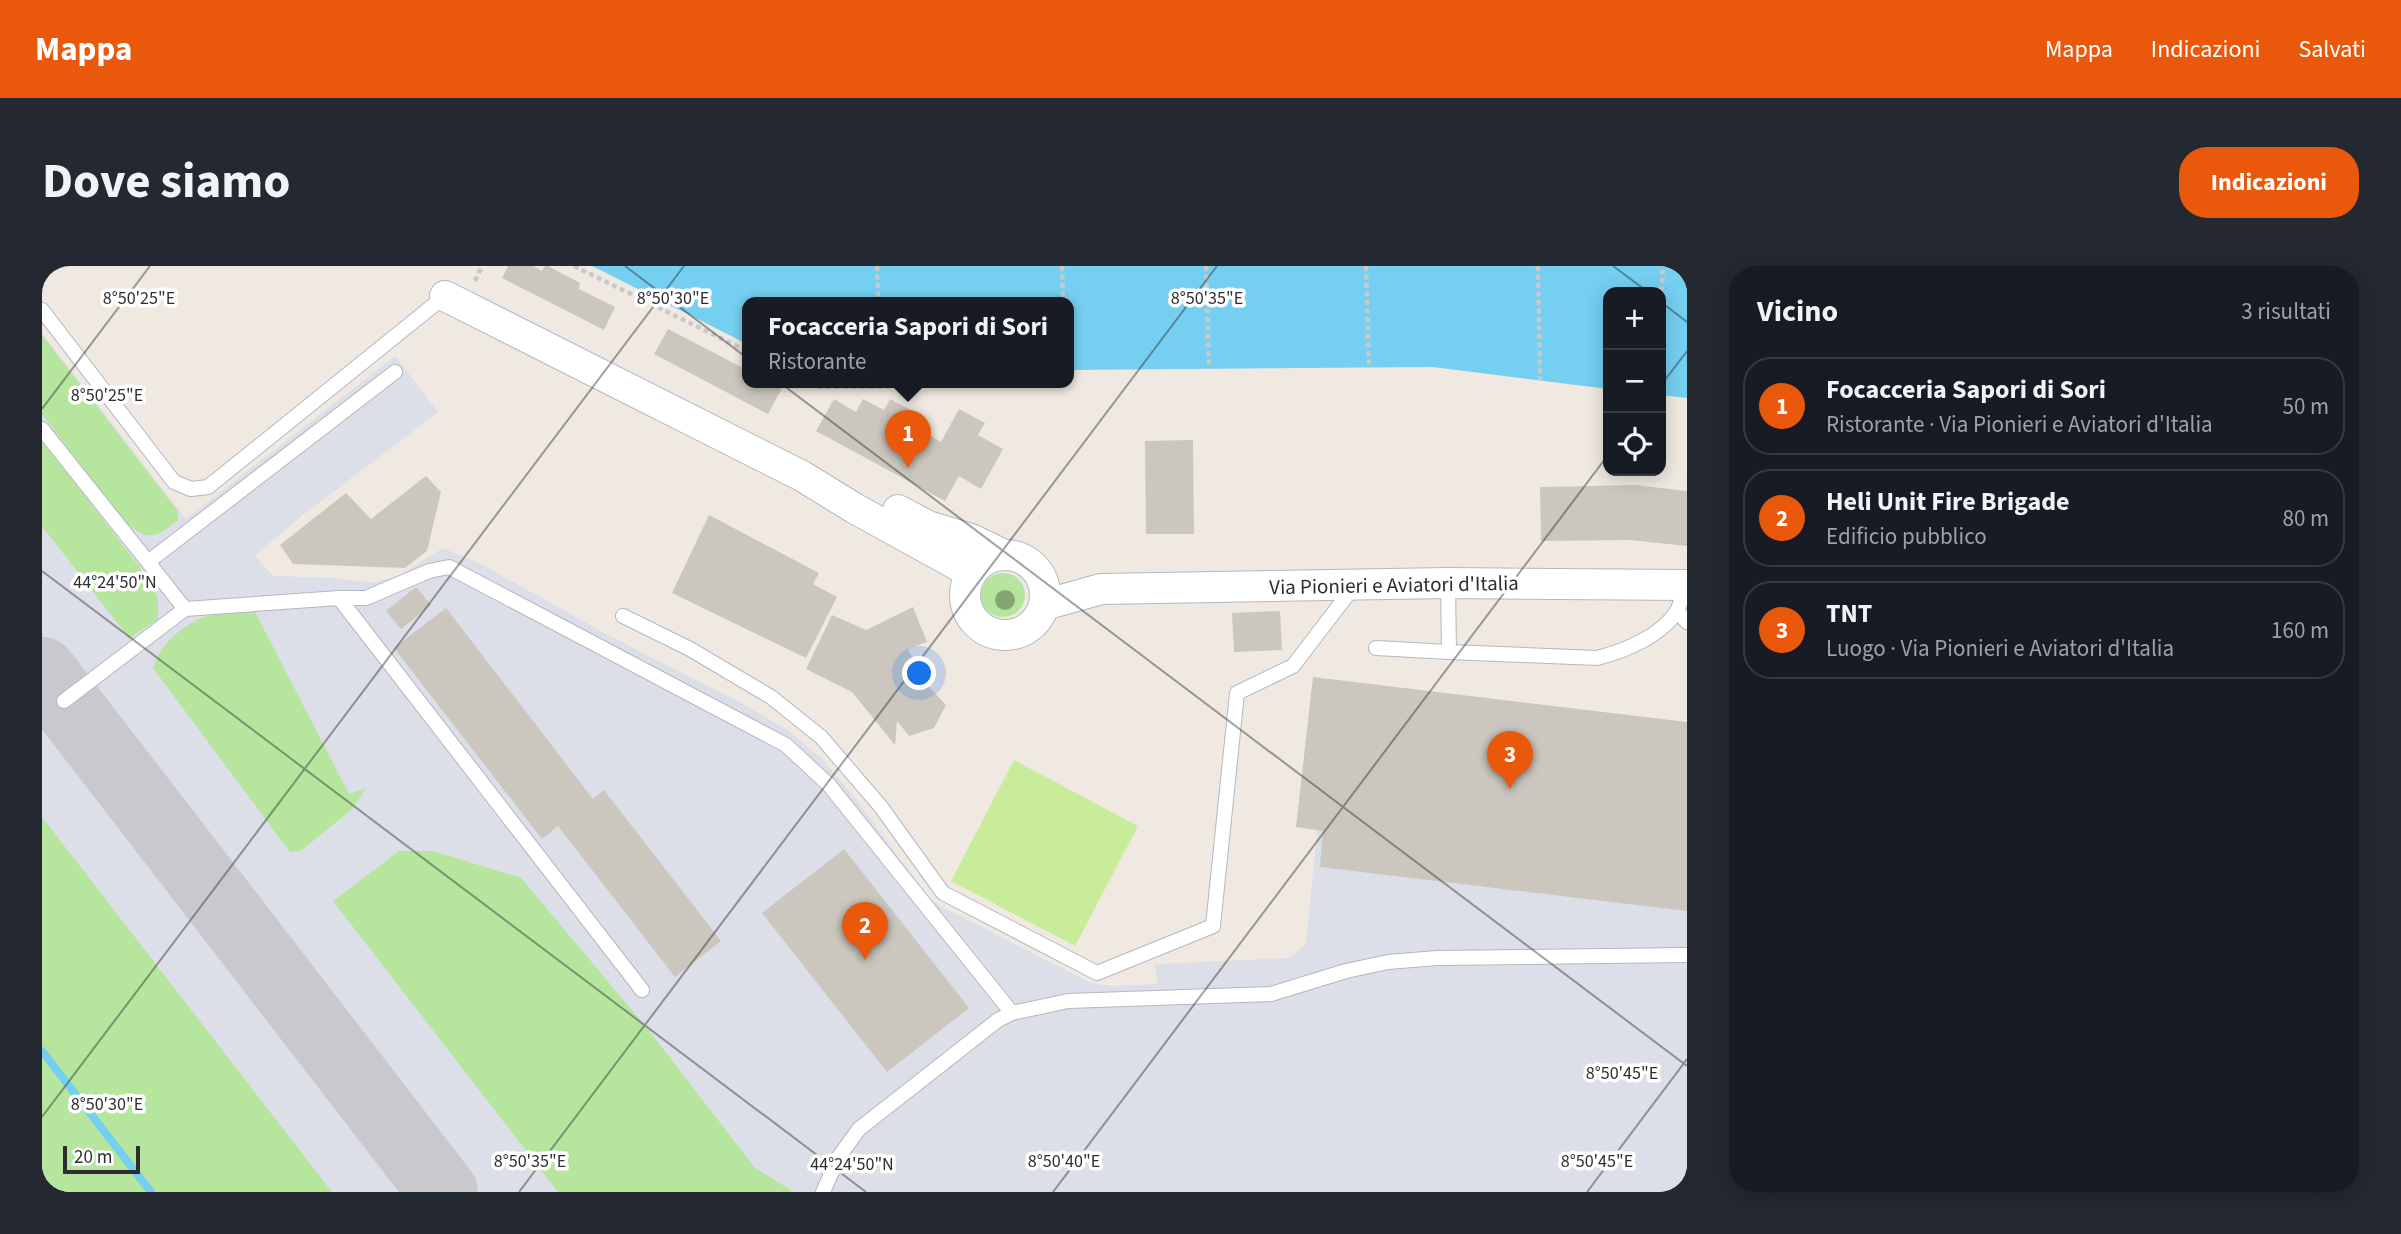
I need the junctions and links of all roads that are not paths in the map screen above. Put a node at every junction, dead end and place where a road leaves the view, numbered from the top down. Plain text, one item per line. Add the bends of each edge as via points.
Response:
1 (444, 296) joint
2 (42, 310) edge
3 (395, 372) dead end
4 (42, 429) edge
5 (867, 505) junction
6 (1004, 555) junction
7 (148, 562) junction
8 (1039, 575) junction
9 (969, 582) junction
10 (1448, 583) junction
11 (1355, 584) junction
12 (1101, 589) junction
13 (339, 598) junction
14 (1684, 600) edge
15 (1044, 604) junction
16 (185, 609) junction
17 (623, 616) dead end
18 (1376, 648) dead end
19 (1449, 652) junction
20 (64, 701) dead end
21 (1687, 955) edge
22 (642, 990) dead end
23 (1012, 1013) junction
24 (823, 1192) edge

1 - 2 lane via 208,487 191,489 174,482
1 - 5 street
3 - 7 lane
4 - 7 lane
5 - 6 street, Via Pionieri e Aviatori d'Italia
5 - 9 street
6 - 8 street, Via Pionieri e Aviatori d'Italia via 1024,560
6 - 9 street via 986,561
7 - 16 lane
8 - 12 street, Via Pionieri e Aviatori d'Italia
8 - 15 street
9 - 15 street via 969,611 986,630 999,634 1018,633 1030,626
10 - 11 street, Via Pionieri e Aviatori d'Italia
10 - 14 street, Via Pionieri e Aviatori d'Italia
10 - 19 lane
11 - 12 street, Via Pionieri e Aviatori d'Italia
11 - 17 lane via 1293,666 1237,693 1213,926 1097,973 943,893 881,807 821,737 771,697
12 - 15 street, Via Pionieri e Aviatori d'Italia
13 - 16 lane
13 - 22 lane
13 - 23 lane via 366,598 449,567 786,745 829,785
14 - 19 lane via 1647,638 1597,658
16 - 20 lane
18 - 19 lane
21 - 23 lane via 1388,962 1271,994 1068,1001
23 - 24 lane via 859,1129 838,1158

